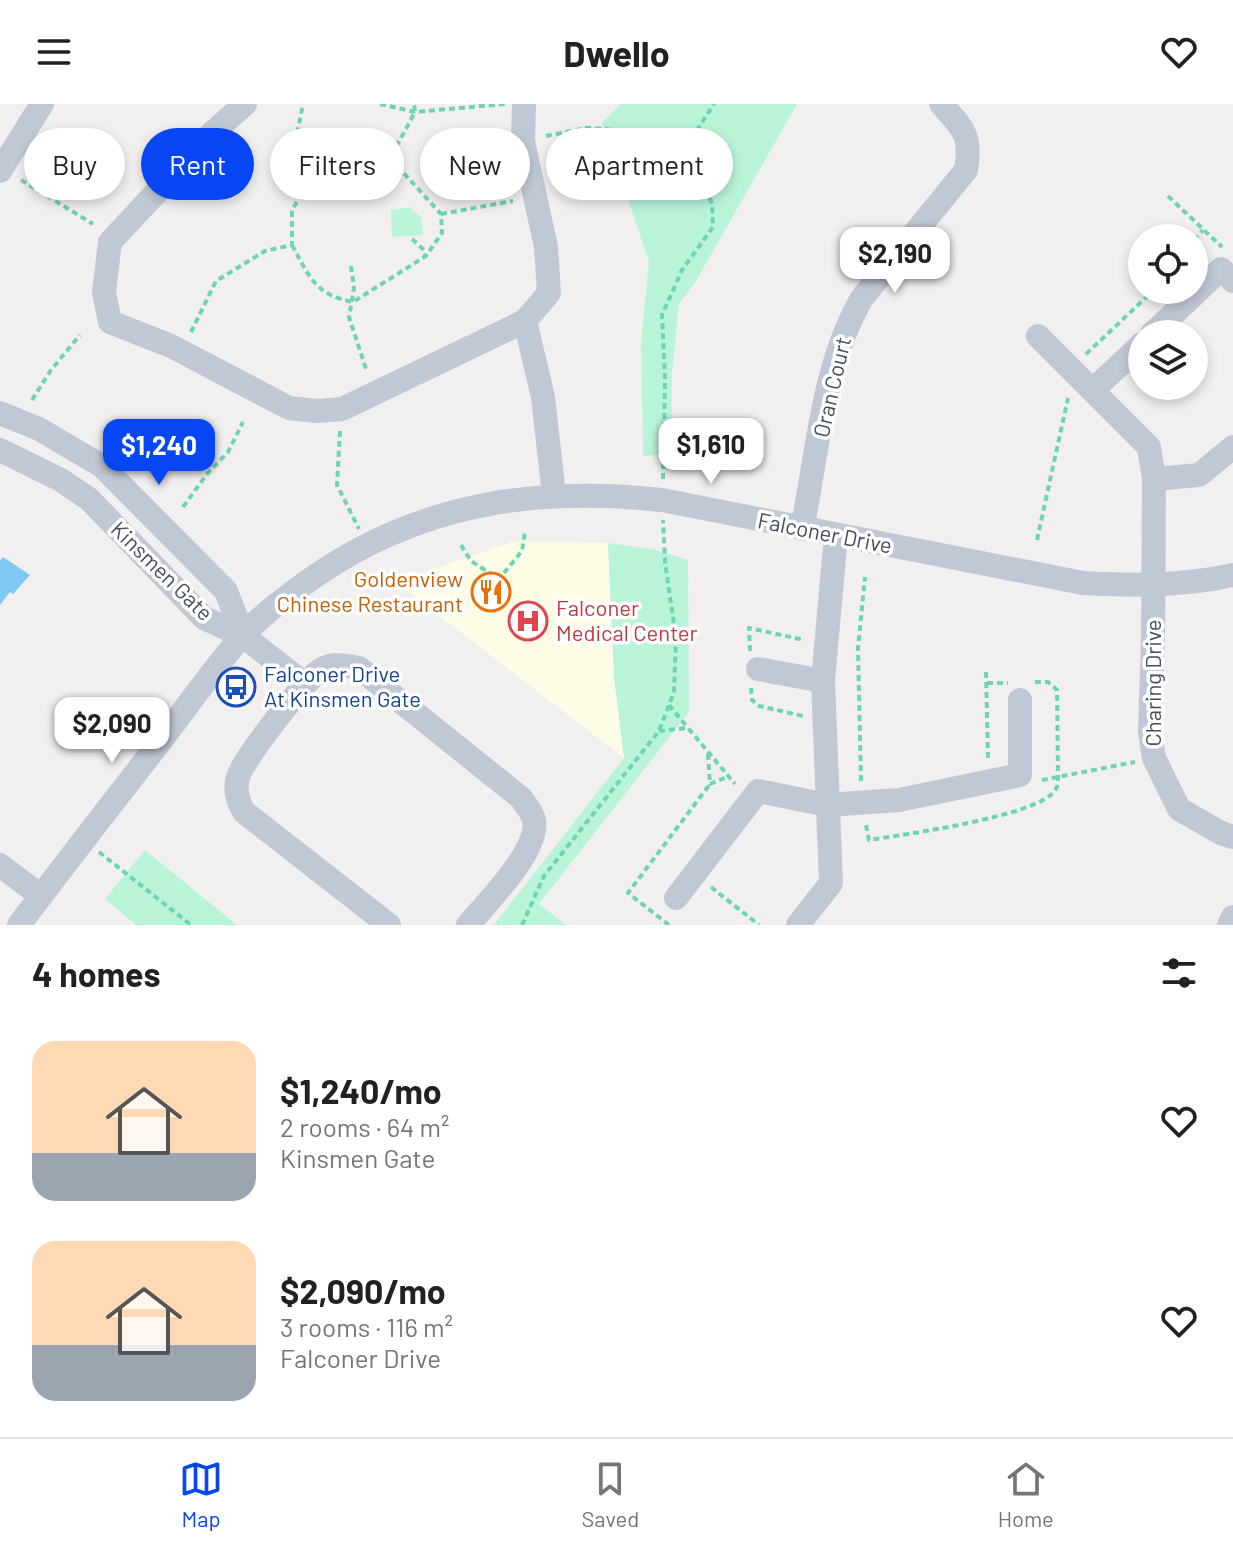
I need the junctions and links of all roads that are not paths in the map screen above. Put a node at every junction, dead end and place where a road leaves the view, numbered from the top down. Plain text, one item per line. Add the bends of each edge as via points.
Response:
1 (42, 104) edge
2 (245, 104) edge
3 (524, 104) edge
4 (941, 104) edge
5 (1, 170) edge
6 (1233, 281) edge
7 (1167, 320) edge
8 (525, 321) junction
9 (1038, 336) dead end
10 (1128, 357) edge
11 (1094, 389) junction
12 (0, 413) edge
13 (1233, 447) edge
14 (0, 450) edge
15 (1154, 479) junction
16 (554, 495) junction
17 (802, 529) junction
18 (836, 535) junction
19 (1233, 575) edge
20 (1153, 585) junction
21 (243, 636) junction
22 (758, 669) dead end
23 (823, 681) junction
24 (305, 684) junction
25 (1020, 700) dead end
26 (827, 805) junction
27 (1233, 837) edge
28 (0, 865) edge
29 (41, 896) junction
30 (676, 898) dead end
31 (1233, 917) edge
32 (19, 925) edge
33 (389, 925) edge
34 (468, 925) edge
35 (798, 925) edge
36 (1229, 925) edge

1 - 5 street
2 - 8 street via 110,242 104,292 110,322 182,352 289,408 317,411 342,409
3 - 8 street via 523,141 546,247 549,293
4 - 17 street, Oran Court via 964,129 970,148 966,170 849,320 833,363
6 - 7 street via 1221,269
8 - 16 street via 543,397
9 - 11 street, Charing Drive
10 - 11 street
11 - 15 street, Charing Drive via 1149,447
12 - 21 street, Kinsmen Gate via 102,466 226,591
13 - 15 street via 1199,475
14 - 21 street, Kinsmen Gate via 89,499 204,618
15 - 20 street, Charing Drive
16 - 17 street, Falconer Drive via 662,500
16 - 21 street, Falconer Drive via 464,508 367,545 291,593
17 - 18 street, Falconer Drive
18 - 20 street, Falconer Drive via 1083,583
18 - 23 street
19 - 20 street, Falconer Drive
20 - 27 street, Charing Drive via 1154,758 1179,809
21 - 24 street
21 - 29 street, Falconer Drive
22 - 23 street
23 - 26 street
24 - 33 street via 243,765 237,800 244,812
24 - 34 street via 332,665 359,668 530,810 533,841
25 - 26 street via 1020,775 899,800
26 - 30 street via 758,791
26 - 35 street via 831,883
28 - 29 street
29 - 32 street, Falconer Drive
31 - 36 street

